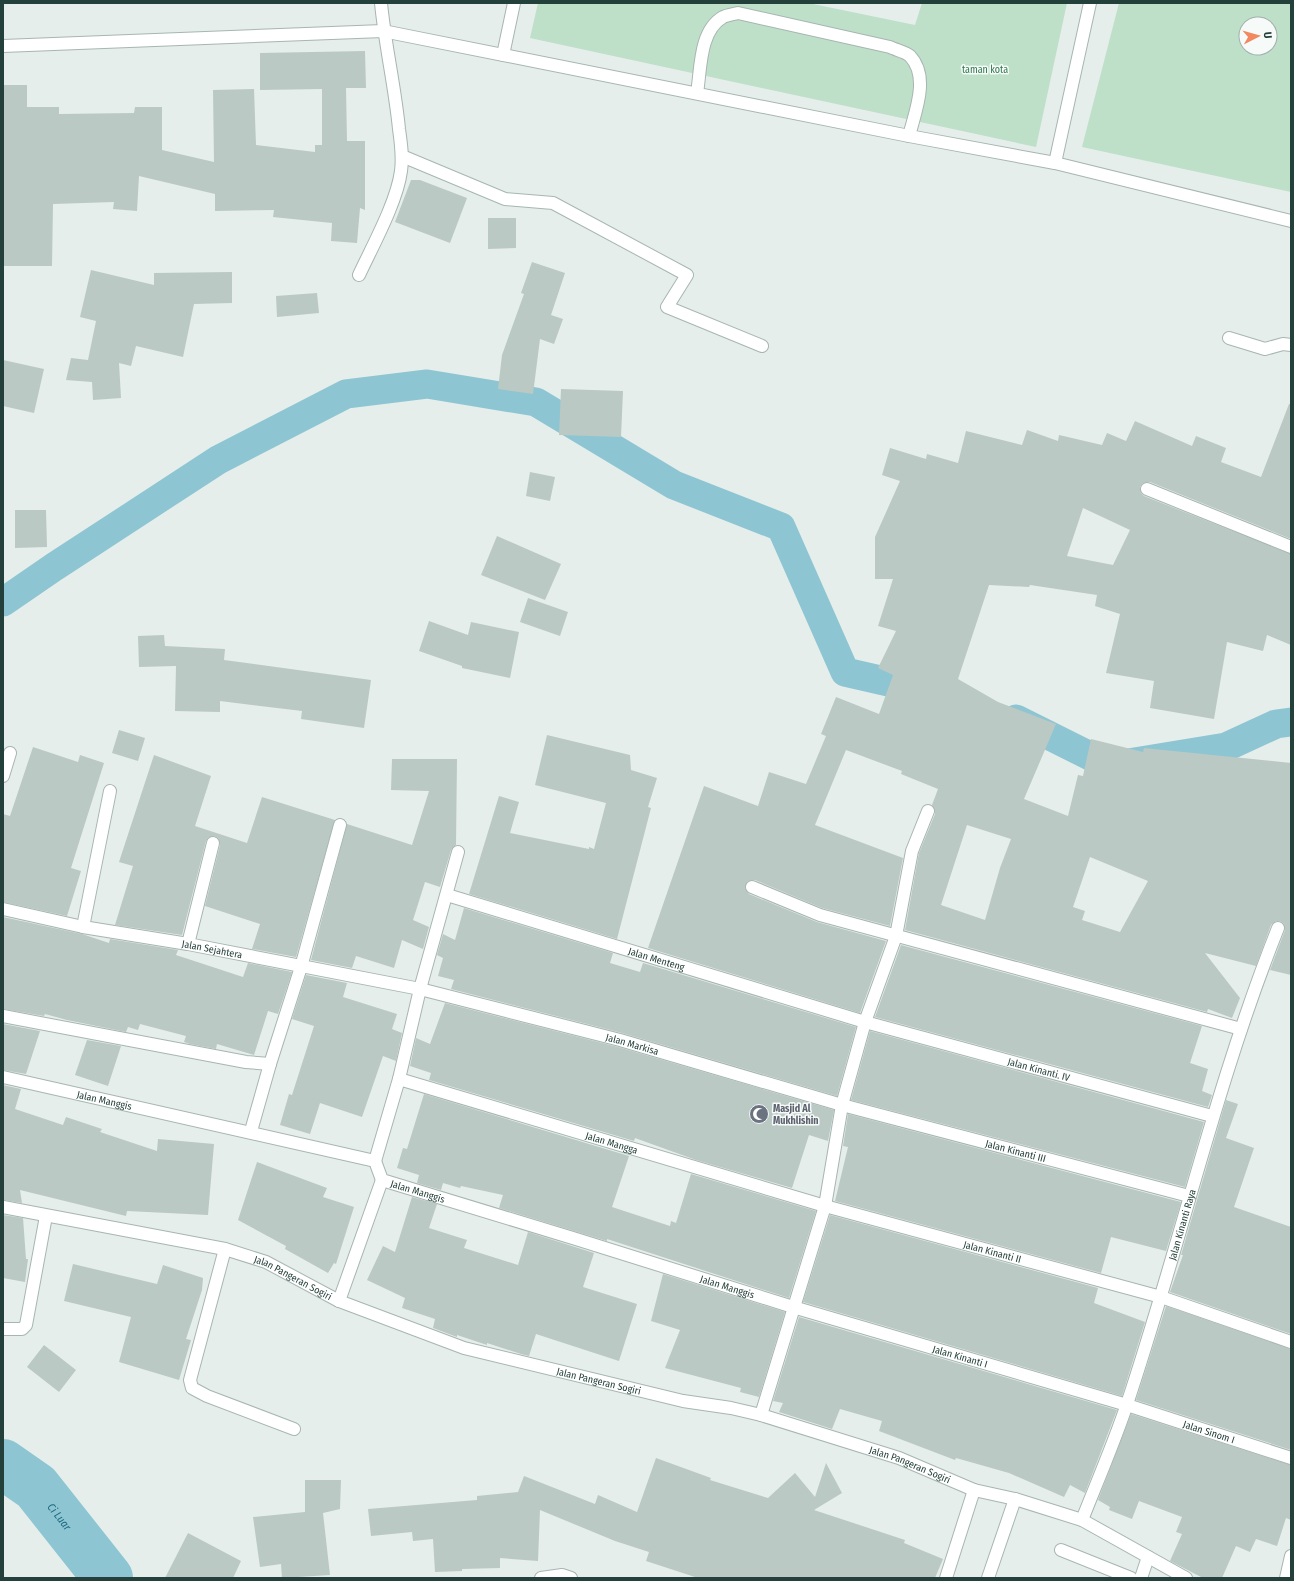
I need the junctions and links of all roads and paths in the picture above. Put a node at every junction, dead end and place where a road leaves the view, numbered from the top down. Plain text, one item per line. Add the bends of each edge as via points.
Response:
1 (381, 3) edge
2 (514, 3) edge
3 (1090, 3) edge
4 (383, 31) junction
5 (3, 46) edge
6 (503, 55) junction
7 (697, 93) junction
8 (909, 136) junction
9 (402, 156) junction
10 (1054, 163) junction
11 (1291, 221) edge
12 (359, 275) dead end
13 (1230, 338) dead end
14 (1291, 345) edge
15 (762, 346) dead end
16 (1147, 489) dead end
17 (1291, 547) edge
18 (10, 753) dead end
19 (3, 776) edge
20 (110, 791) dead end
21 (928, 811) dead end
22 (340, 825) dead end
23 (213, 843) dead end
24 (458, 852) dead end
25 (752, 887) dead end
26 (447, 895) junction
27 (3, 909) edge
28 (83, 927) junction
29 (1278, 928) dead end
30 (896, 936) junction
31 (188, 944) junction
32 (302, 967) junction
33 (420, 989) junction
34 (3, 1016) edge
35 (865, 1022) junction
36 (1241, 1029) junction
37 (270, 1064) junction
38 (3, 1077) edge
39 (399, 1079) junction
40 (842, 1105) junction
41 (1212, 1116) junction
42 (251, 1132) junction
43 (375, 1161) junction
44 (382, 1180) junction
45 (1189, 1196) junction
46 (825, 1206) junction
47 (3, 1207) edge
48 (46, 1216) junction
49 (225, 1248) junction
50 (1161, 1297) junction
51 (339, 1301) junction
52 (793, 1307) junction
53 (3, 1329) edge
54 (1291, 1342) edge
55 (1127, 1405) junction
56 (761, 1415) junction
57 (294, 1429) dead end
58 (1291, 1458) edge
59 (974, 1490) junction
60 (1015, 1499) junction
61 (1082, 1520) junction
62 (1061, 1550) dead end
63 (1291, 1556) edge
64 (1148, 1557) junction
65 (541, 1578) edge
66 (572, 1578) edge
67 (946, 1578) edge
68 (988, 1578) edge
69 (1131, 1578) edge
70 (1141, 1578) edge
71 (1186, 1578) edge
72 (1286, 1578) edge

1 - 4 street
2 - 6 street
3 - 10 street
4 - 5 street
4 - 6 street
4 - 9 street via 396,93
6 - 7 street
7 - 8 street
7 - 8 street via 704,47 711,27 724,17 738,13 890,47 910,56 920,72 920,86
8 - 10 street
9 - 12 street via 401,173 390,208
9 - 15 street via 505,199 553,203 687,275 667,307
10 - 11 street
13 - 14 street via 1265,349 1283,344
16 - 17 street
18 - 19 street
20 - 28 street
21 - 30 street via 912,851
22 - 32 street
23 - 31 street
24 - 26 street
25 - 30 street via 820,915
26 - 33 street
26 - 35 street, Jalan Menteng
27 - 28 street, Jalan Sejahtera
28 - 31 street, Jalan Sejahtera
29 - 36 street, Jalan Kinanti Raya via 1259,974
30 - 35 street
30 - 36 street
31 - 32 street, Jalan Sejahtera
32 - 33 street, Jalan Sejahtera
32 - 37 street
33 - 39 street
33 - 40 street, Jalan Markisa via 620,1040
34 - 37 street via 246,1062
35 - 40 street
35 - 41 street, Jalan Kinanti. IV
36 - 41 street, Jalan Kinanti Raya
37 - 42 street
38 - 42 street, Jalan Manggis
39 - 43 street
39 - 46 street, Jalan Mangga
40 - 45 street, Jalan Kinanti III
40 - 46 street
41 - 45 street, Jalan Kinanti Raya
42 - 43 street, Jalan Manggis
43 - 44 street, Jalan Manggis
44 - 51 street
44 - 52 street, Jalan Manggis
45 - 50 street, Jalan Kinanti Raya
46 - 50 street, Jalan Kinanti II
46 - 52 street
47 - 48 street, Jalan Pangeran Sogiri
48 - 49 street, Jalan Pangeran Sogiri
48 - 53 street via 26,1325 22,1329
49 - 51 street, Jalan Pangeran Sogiri via 266,1262
49 - 57 street via 190,1384 192,1388 207,1396
50 - 54 street, Jalan Kinanti II
50 - 55 street, Jalan Kinanti Raya
51 - 56 street, Jalan Pangeran Sogiri via 464,1348 683,1401
52 - 55 street, Jalan Kinanti I
52 - 56 street
55 - 58 street, Jalan Sinom I
55 - 61 street, Jalan Kinanti Raya
56 - 59 street, Jalan Pangeran Sogiri via 899,1458
59 - 60 street, Jalan Pangeran Sogiri
59 - 67 street
60 - 61 street, Jalan Pangeran Sogiri
60 - 68 street
61 - 64 street, Jalan Pangeran Sogiri
62 - 69 street
63 - 72 street
64 - 70 street
64 - 71 street, Jalan Pangeran Sogiri
65 - 66 street via 562,1575

